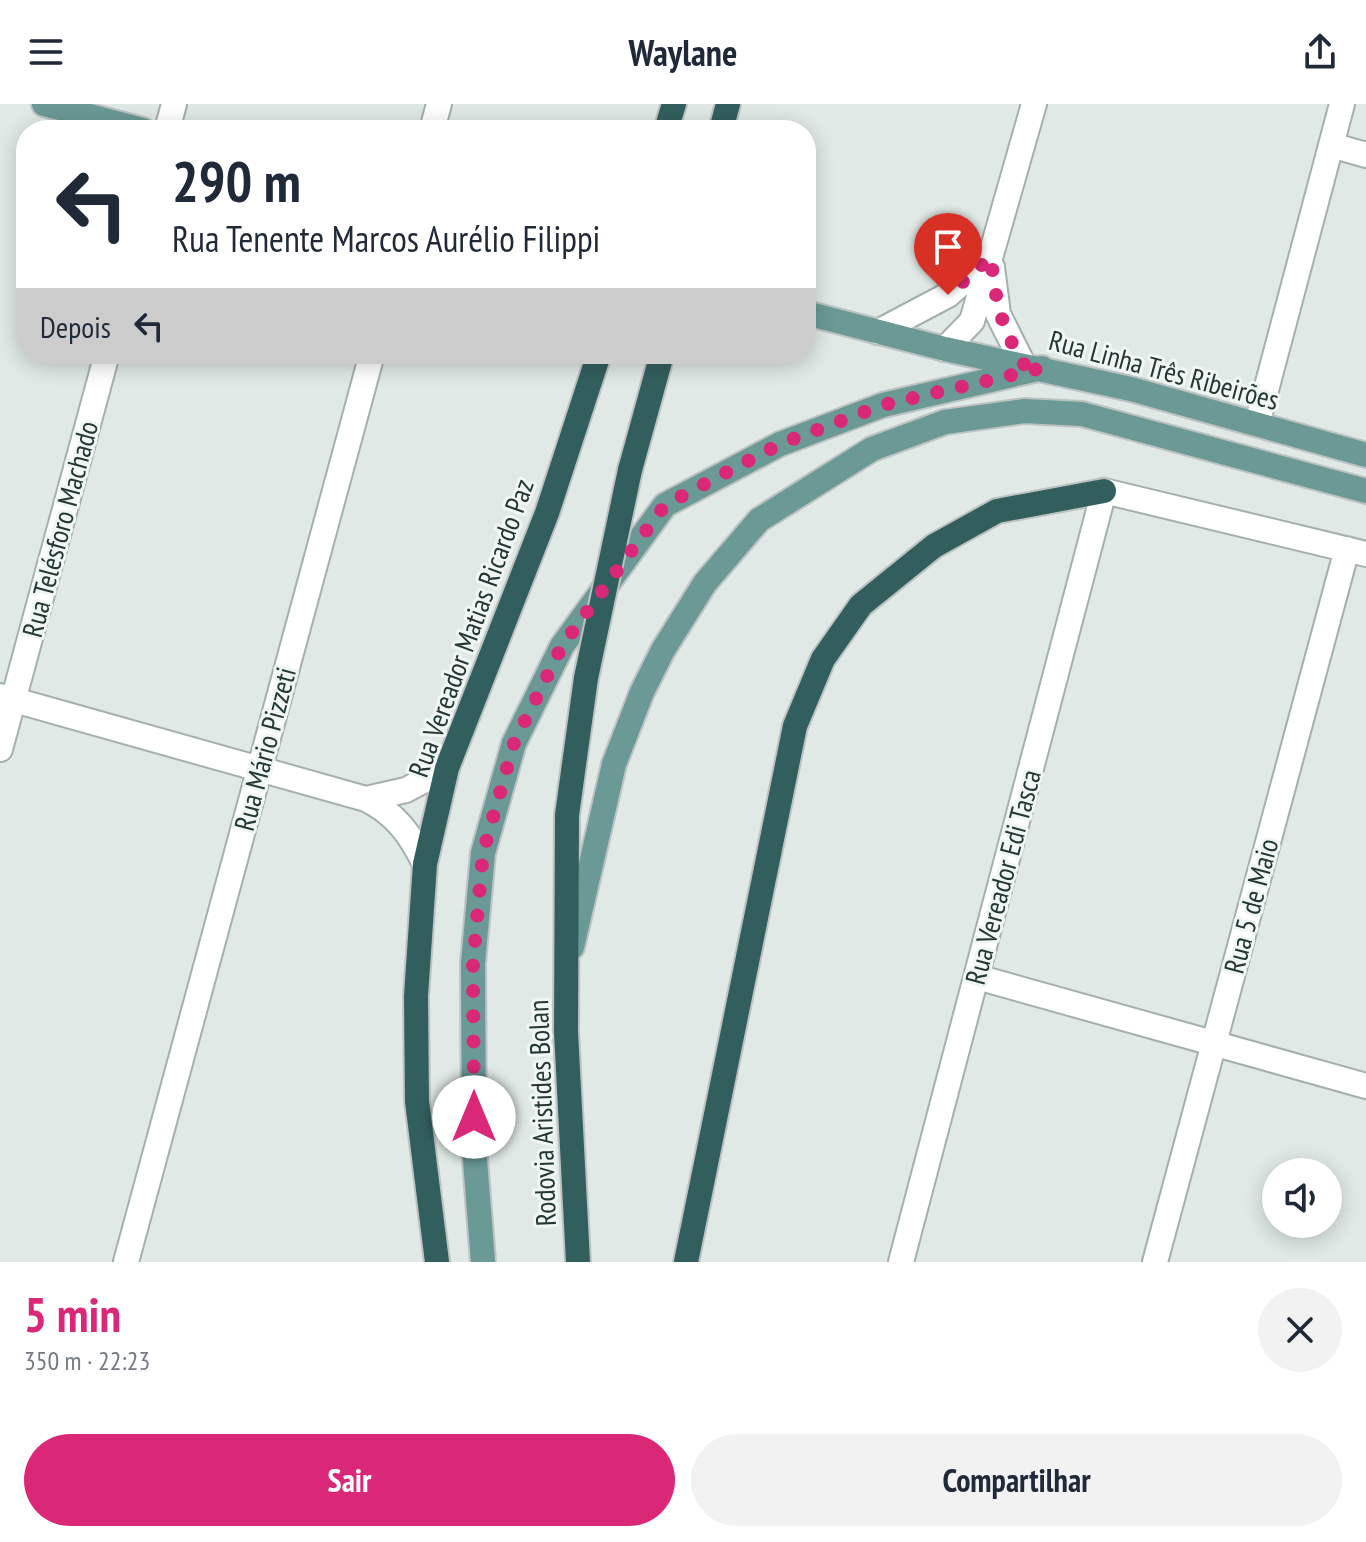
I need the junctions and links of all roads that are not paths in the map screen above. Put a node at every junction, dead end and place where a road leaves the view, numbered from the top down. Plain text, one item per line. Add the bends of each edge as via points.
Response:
1 (44, 104) edge
2 (1034, 104) edge
3 (1342, 104) edge
4 (105, 120) edge
5 (1331, 145) junction
6 (1366, 155) edge
7 (991, 257) junction
8 (816, 316) edge
9 (878, 332) junction
10 (945, 349) junction
11 (104, 364) edge
12 (369, 364) edge
13 (596, 364) edge
14 (660, 364) edge
15 (1032, 366) junction
16 (1257, 424) junction
17 (1366, 455) edge
18 (1104, 491) junction
19 (1366, 491) edge
20 (1356, 552) edge
21 (7, 698) edge
22 (0, 749) edge
23 (447, 768) junction
24 (259, 769) junction
25 (366, 799) junction
26 (425, 864) junction
27 (569, 961) junction
28 (977, 977) junction
29 (1214, 1043) junction
30 (1366, 1086) edge
31 (126, 1262) edge
32 (437, 1262) edge
33 (483, 1262) edge
34 (578, 1262) edge
35 (686, 1262) edge
36 (901, 1262) edge
37 (1155, 1262) edge

1 - 4 main road
2 - 7 street
3 - 5 street
5 - 6 street
5 - 16 street
7 - 9 street via 948,295
7 - 10 street via 972,321
7 - 15 street via 998,314
8 - 9 main road, Rua Linha Três Ribeirões
9 - 10 main road, Rua Linha Três Ribeirões
10 - 15 main road, Rua Linha Três Ribeirões
11 - 21 street, Rua Telésforo Machado
12 - 24 street, Rua Mário Pizzeti
13 - 23 highway, Rua Vereador Matias Ricardo Paz via 547,513
14 - 27 highway, bridge via 630,470 586,678 567,815
15 - 16 main road, Rua Linha Três Ribeirões
15 - 33 main road via 883,405 780,444 665,505 562,646 514,743 483,853 473,994 474,1147
16 - 17 main road, Rua Linha Três Ribeirões
18 - 20 street
18 - 28 street, Rua Vereador Edi Tasca
18 - 35 highway via 997,511 934,546 861,605 823,659 795,726
19 - 27 main road via 1082,414 1024,411 945,422 872,449 759,520 705,583 663,650 614,764
20 - 29 street, Rua 5 de Maio
21 - 22 street, Rua Telésforo Machado
21 - 24 street
23 - 25 street via 406,790
23 - 26 highway, Rua Vereador Matias Ricardo Paz
24 - 25 street
24 - 31 street, Rua Mário Pizzeti
25 - 26 street via 389,811 410,834
26 - 32 highway, Rua Vereador Matias Ricardo Paz via 416,996 417,1101
27 - 34 highway, Rodovia Aristides Bolan via 566,1032
28 - 29 street
28 - 36 street, Rua Vereador Edi Tasca
29 - 30 street
29 - 37 street, Rua 5 de Maio

